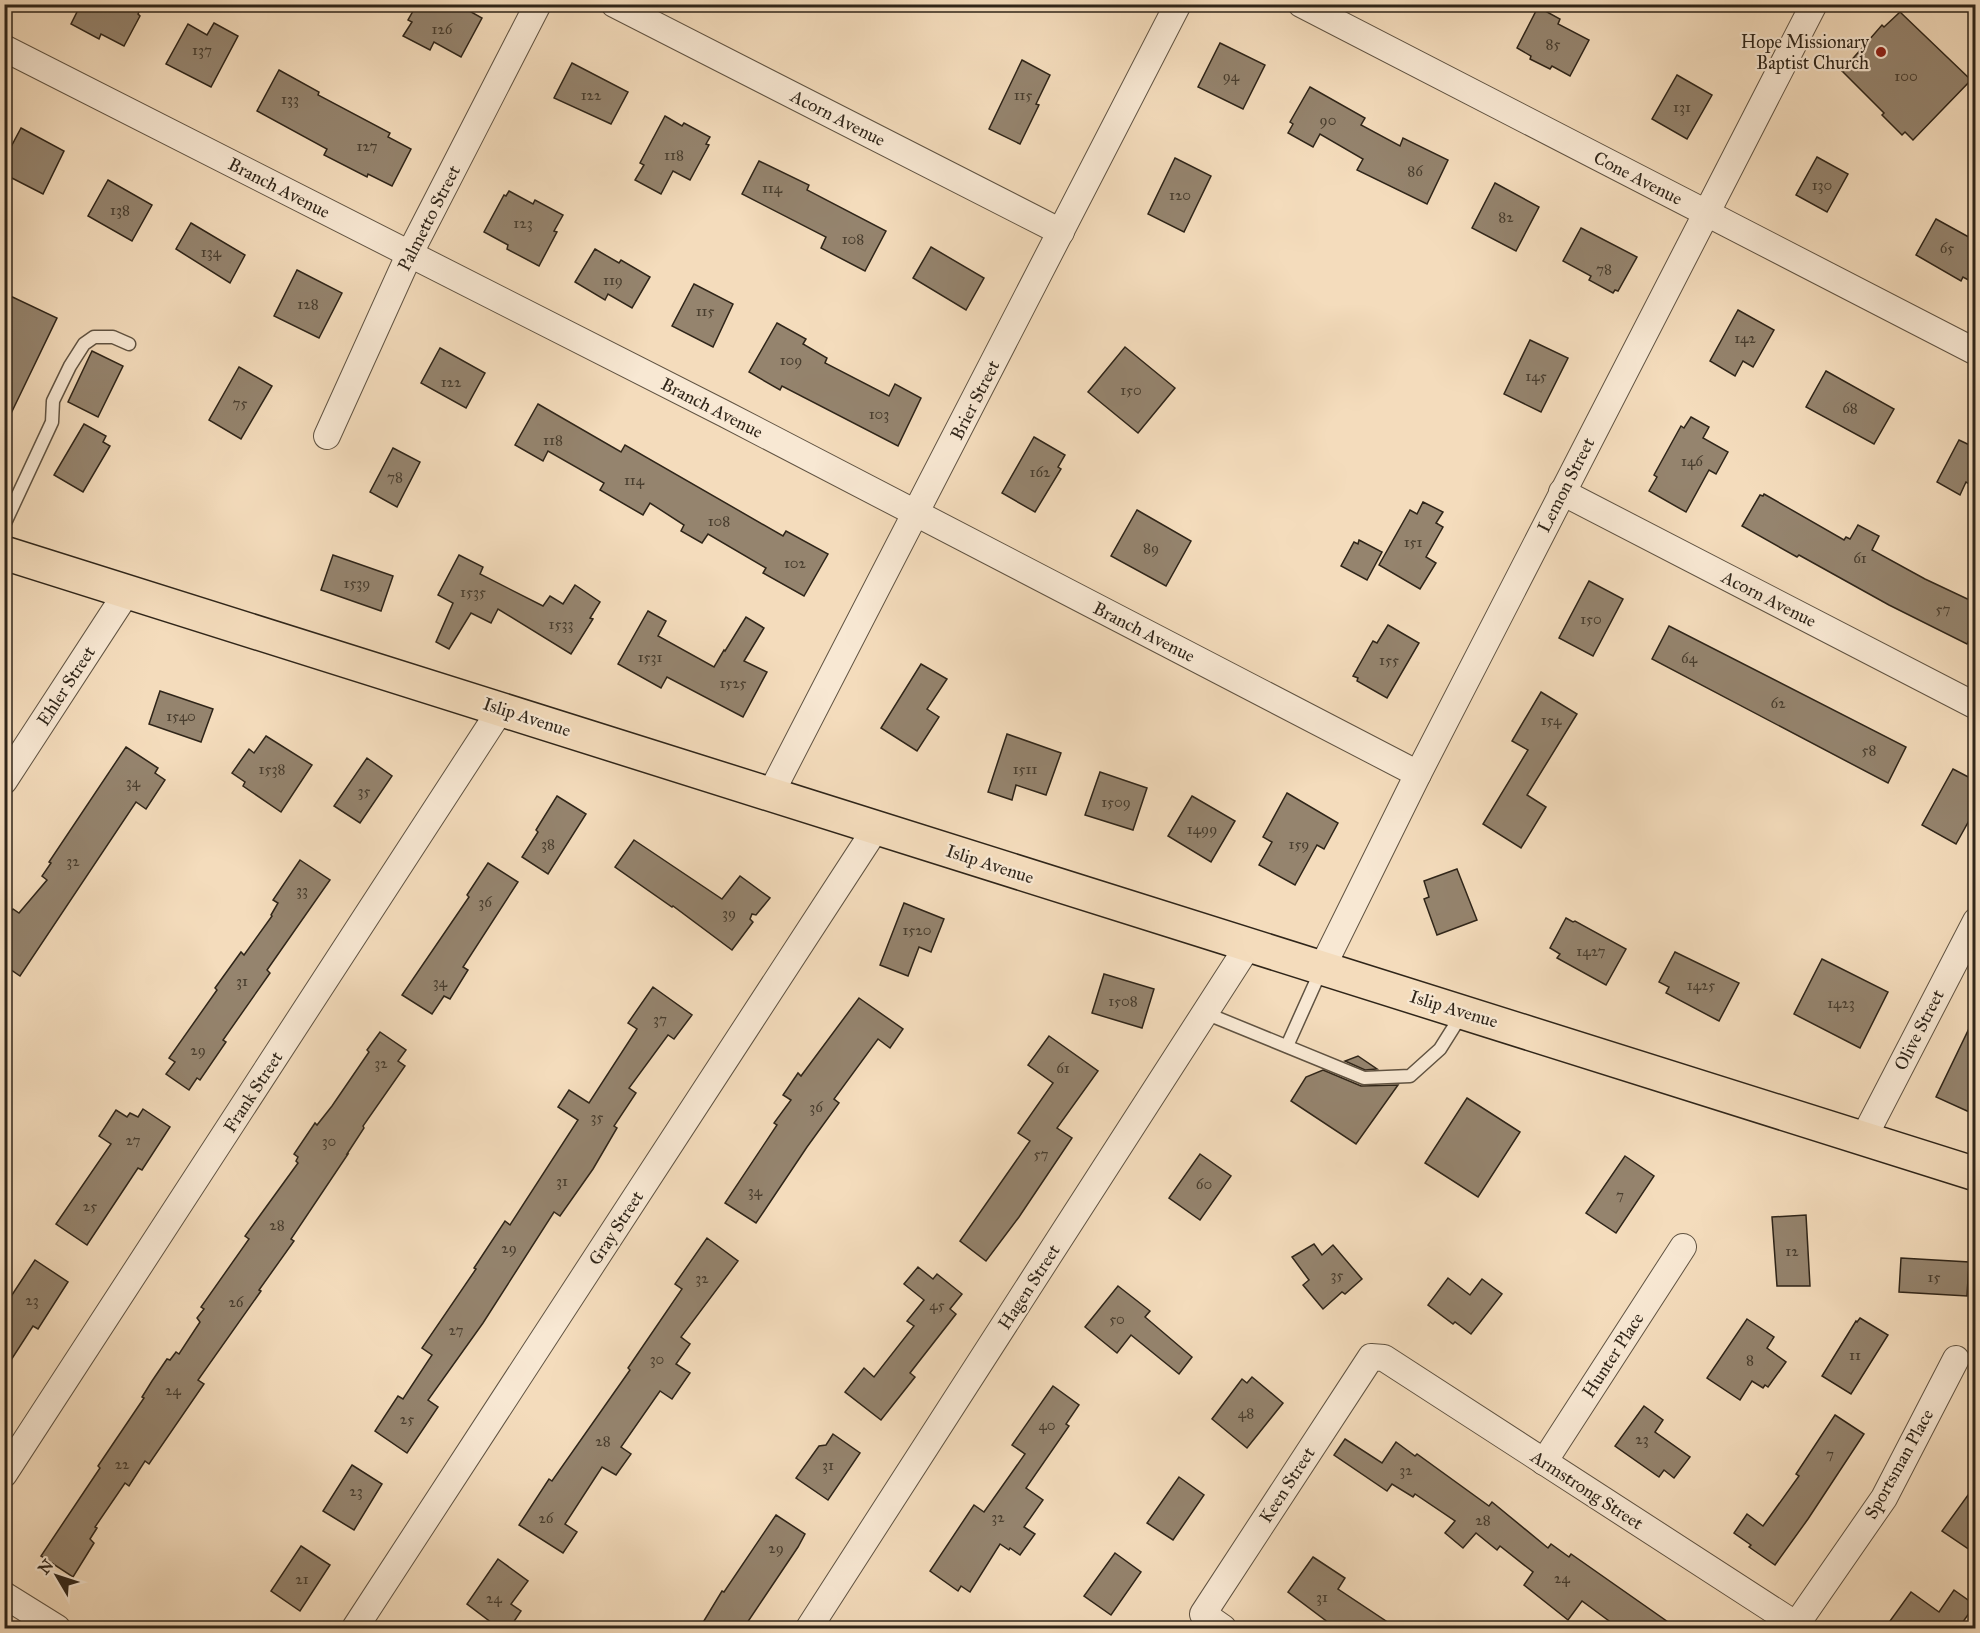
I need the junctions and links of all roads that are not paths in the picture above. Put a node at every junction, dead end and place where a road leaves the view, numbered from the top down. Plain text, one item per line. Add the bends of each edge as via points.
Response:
1 (538, 4) edge
2 (614, 4) edge
3 (1178, 4) edge
4 (1301, 4) edge
5 (1814, 4) edge
6 (4, 48) edge
7 (1707, 213) junction
8 (1061, 232) junction
9 (409, 255) junction
10 (129, 344) dead end
11 (1976, 352) edge
12 (327, 436) dead end
13 (1562, 492) junction
14 (916, 513) junction
15 (4, 525) edge
16 (4, 554) edge
17 (127, 592) junction
18 (1976, 706) edge
19 (501, 709) junction
20 (1418, 774) junction
21 (4, 781) edge
22 (770, 795) junction
23 (876, 828) junction
24 (1976, 921) edge
25 (1248, 946) junction
26 (1322, 968) junction
27 (1463, 1012) junction
28 (1205, 1013) junction
29 (1287, 1046) junction
30 (1863, 1139) junction
31 (1976, 1174) edge
32 (1683, 1247) dead end
33 (1371, 1357) joint
34 (1956, 1359) dead end
35 (1544, 1462) junction
36 (4, 1474) edge
37 (4, 1595) edge
38 (1213, 1621) edge
39 (1798, 1627) edge
40 (57, 1629) edge
41 (355, 1629) edge
42 (810, 1629) edge

1 - 9 street, Palmetto Street
2 - 8 street, Acorn Avenue
3 - 8 street, Brier Street
4 - 7 street, Cone Avenue
5 - 7 street, Lemon Street
6 - 9 street, Branch Avenue
7 - 11 street, Cone Avenue
7 - 13 street, Lemon Street
8 - 14 street, Brier Street
9 - 12 street, Palmetto Street
9 - 14 street, Branch Avenue
10 - 15 lane via 113,337 94,338 84,344 53,401 52,422
13 - 18 street, Acorn Avenue
13 - 20 street, Lemon Street
14 - 20 street, Branch Avenue
14 - 22 street, Brier Street
16 - 17 main road, Islip Avenue
17 - 19 main road, Islip Avenue
17 - 21 street, Ehler Street
19 - 22 main road, Islip Avenue
19 - 36 street, Frank Street
20 - 26 street, Lemon Street
22 - 23 main road, Islip Avenue
23 - 25 main road, Islip Avenue
23 - 41 street, Gray Street
24 - 30 street, Olive Street
25 - 26 main road, Islip Avenue
25 - 28 street, Hagen Street
26 - 27 main road, Islip Avenue
26 - 29 lane
27 - 29 lane via 1440,1049 1410,1076 1364,1078
27 - 30 main road, Islip Avenue
28 - 29 lane
28 - 42 street, Hagen Street
30 - 31 main road, Islip Avenue
32 - 35 street, Hunter Place
33 - 35 street, Armstrong Street via 1384,1358
33 - 38 street, Keen Street
34 - 39 street, Sportsman Place via 1884,1498
35 - 39 street, Armstrong Street
37 - 40 street

